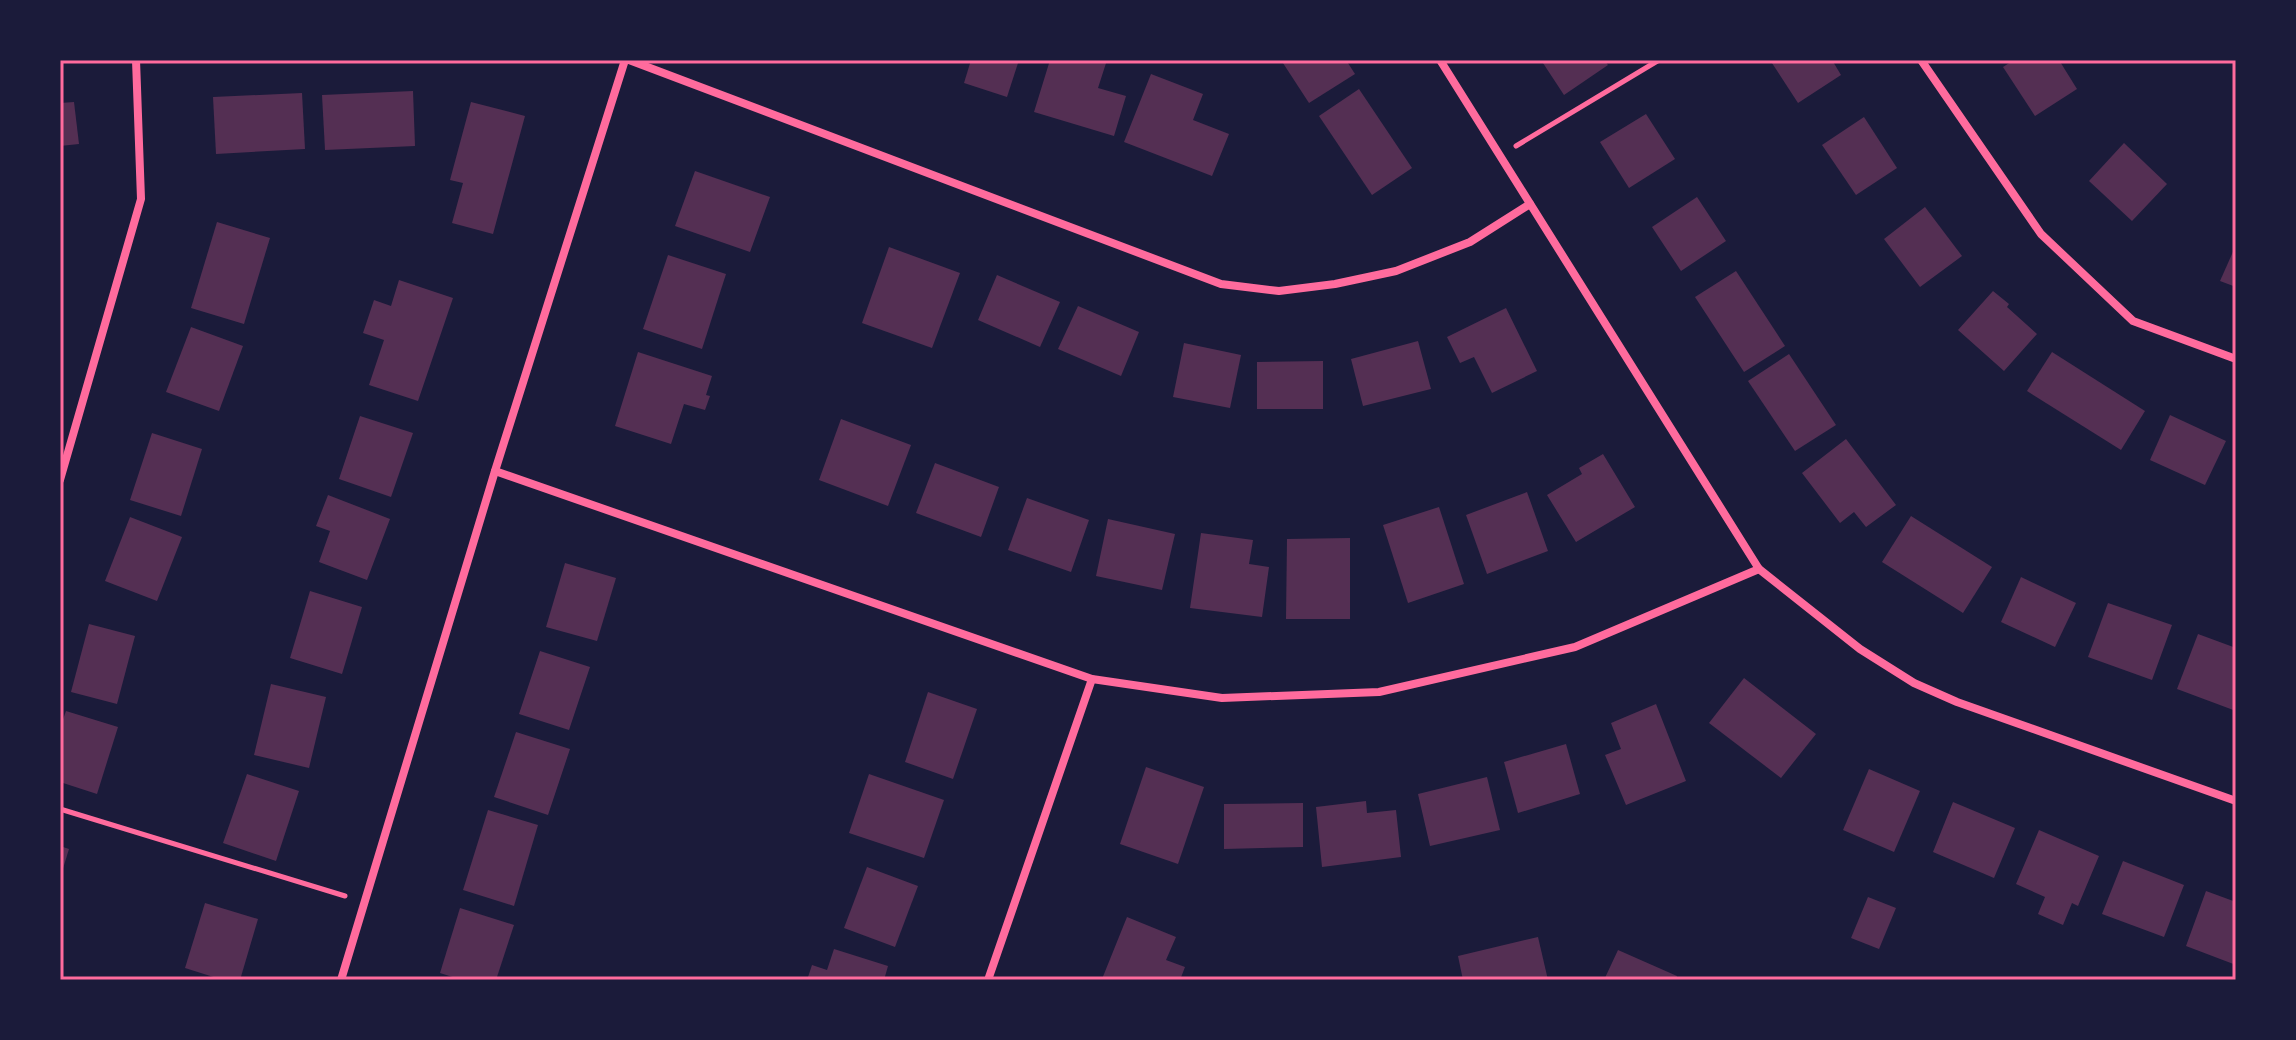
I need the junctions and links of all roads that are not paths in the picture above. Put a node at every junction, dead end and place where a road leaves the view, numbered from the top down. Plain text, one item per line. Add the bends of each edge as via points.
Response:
1 (136, 60) edge
2 (627, 60) edge
3 (1440, 60) edge
4 (1921, 60) edge
5 (1530, 204) junction
6 (2236, 359) edge
7 (495, 471) junction
8 (60, 480) edge
9 (1759, 569) junction
10 (1092, 679) junction
11 (2236, 801) edge
12 (341, 980) edge
13 (988, 980) edge

1 - 8 street via 141,199
2 - 5 street via 1221,284 1279,291 1396,271 1470,242
2 - 7 street
3 - 5 street
4 - 6 street via 2041,234 2133,321
5 - 9 street
7 - 10 street
7 - 12 street
9 - 10 street via 1575,647 1379,692 1222,698
9 - 11 street via 1860,649 1914,683
10 - 13 street

